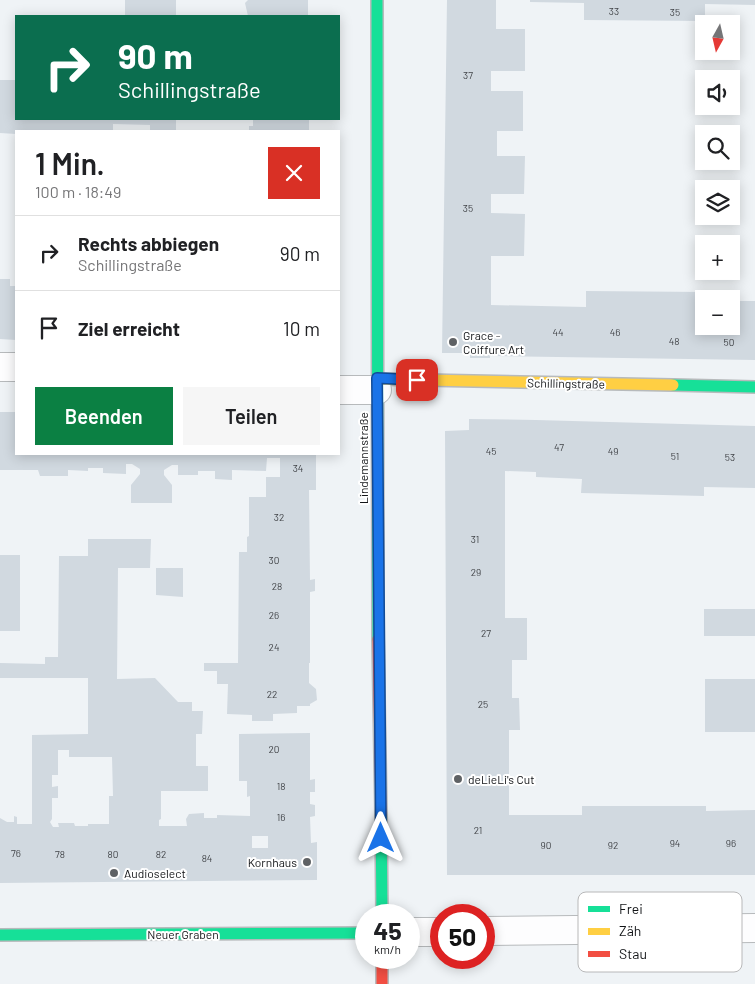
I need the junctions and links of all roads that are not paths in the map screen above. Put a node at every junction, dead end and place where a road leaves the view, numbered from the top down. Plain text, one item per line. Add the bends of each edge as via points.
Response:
1 (377, 0) edge
2 (0, 367) edge
3 (15, 367) edge
4 (377, 384) junction
5 (755, 387) edge
6 (340, 390) edge
7 (382, 904) edge
8 (742, 928) edge
9 (755, 928) edge
10 (578, 930) edge
11 (495, 931) edge
12 (355, 933) edge
13 (0, 935) edge
14 (382, 969) edge
15 (382, 984) edge

1 - 4 main road, Lindemannstraße
2 - 3 street
4 - 5 main road, Schillingstraße
4 - 6 street, Schillingstraße
4 - 7 main road, Lindemannstraße
8 - 9 street
10 - 11 street
12 - 13 main road, Neuer Graben
14 - 15 main road

